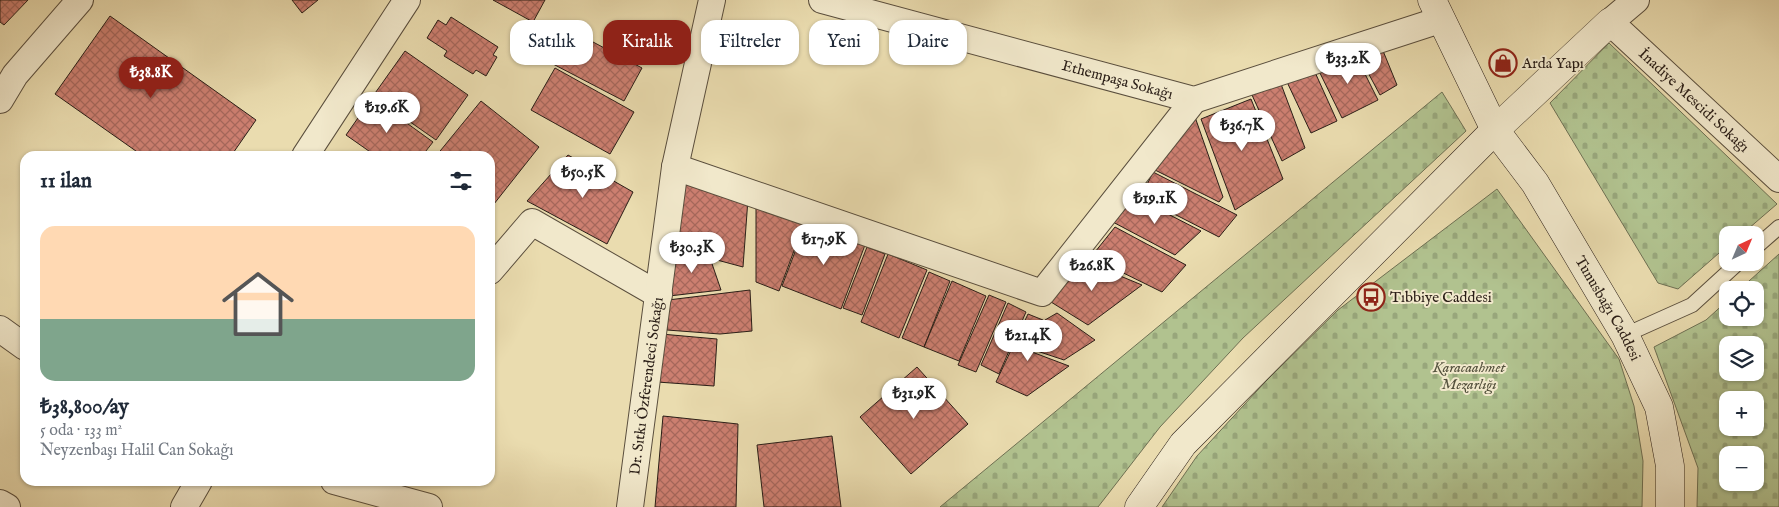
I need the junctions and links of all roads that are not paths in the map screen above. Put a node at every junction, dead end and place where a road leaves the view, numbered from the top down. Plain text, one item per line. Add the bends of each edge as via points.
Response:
1 (80, 0) edge
2 (407, 0) edge
3 (712, 0) edge
4 (822, 0) edge
5 (1636, 0) edge
6 (1436, 10) edge
7 (1610, 22) junction
8 (0, 100) edge
9 (1194, 100) junction
10 (1495, 130) junction
11 (308, 151) edge
12 (675, 167) junction
13 (1779, 179) edge
14 (1779, 227) edge
15 (1764, 240) edge
16 (495, 266) edge
17 (1729, 271) edge
18 (659, 295) junction
19 (0, 329) edge
20 (1625, 335) junction
21 (20, 344) edge
22 (196, 486) edge
23 (352, 486) edge
24 (0, 503) edge
25 (7, 507) edge
26 (184, 507) edge
27 (429, 507) edge
28 (630, 507) edge
29 (1139, 507) edge
30 (1670, 507) edge

1 - 8 street via 15,75
2 - 11 street
3 - 12 street, Dr. Sıtkı Özferendeci Sokağı
4 - 9 street, Ethempaşa Sokağı
5 - 7 street
6 - 9 street, Ethempaşa Sokağı
6 - 10 main road, Tunusbağı Caddesi
7 - 10 main road
7 - 13 street, İnadiye Mescidi Sokağı
9 - 12 street via 1042,293
10 - 20 main road, Tunusbağı Caddesi via 1535,183
10 - 29 main road via 1183,444
12 - 18 street, Dr. Sıtkı Özferendeci Sokağı
14 - 15 lane
16 - 18 street via 532,222
17 - 20 lane via 1692,305
18 - 28 street, Dr. Sıtkı Özferendeci Sokağı
19 - 21 street
20 - 30 main road, Tunusbağı Caddesi via 1659,407 1670,466
22 - 26 street
23 - 27 street
24 - 25 street

